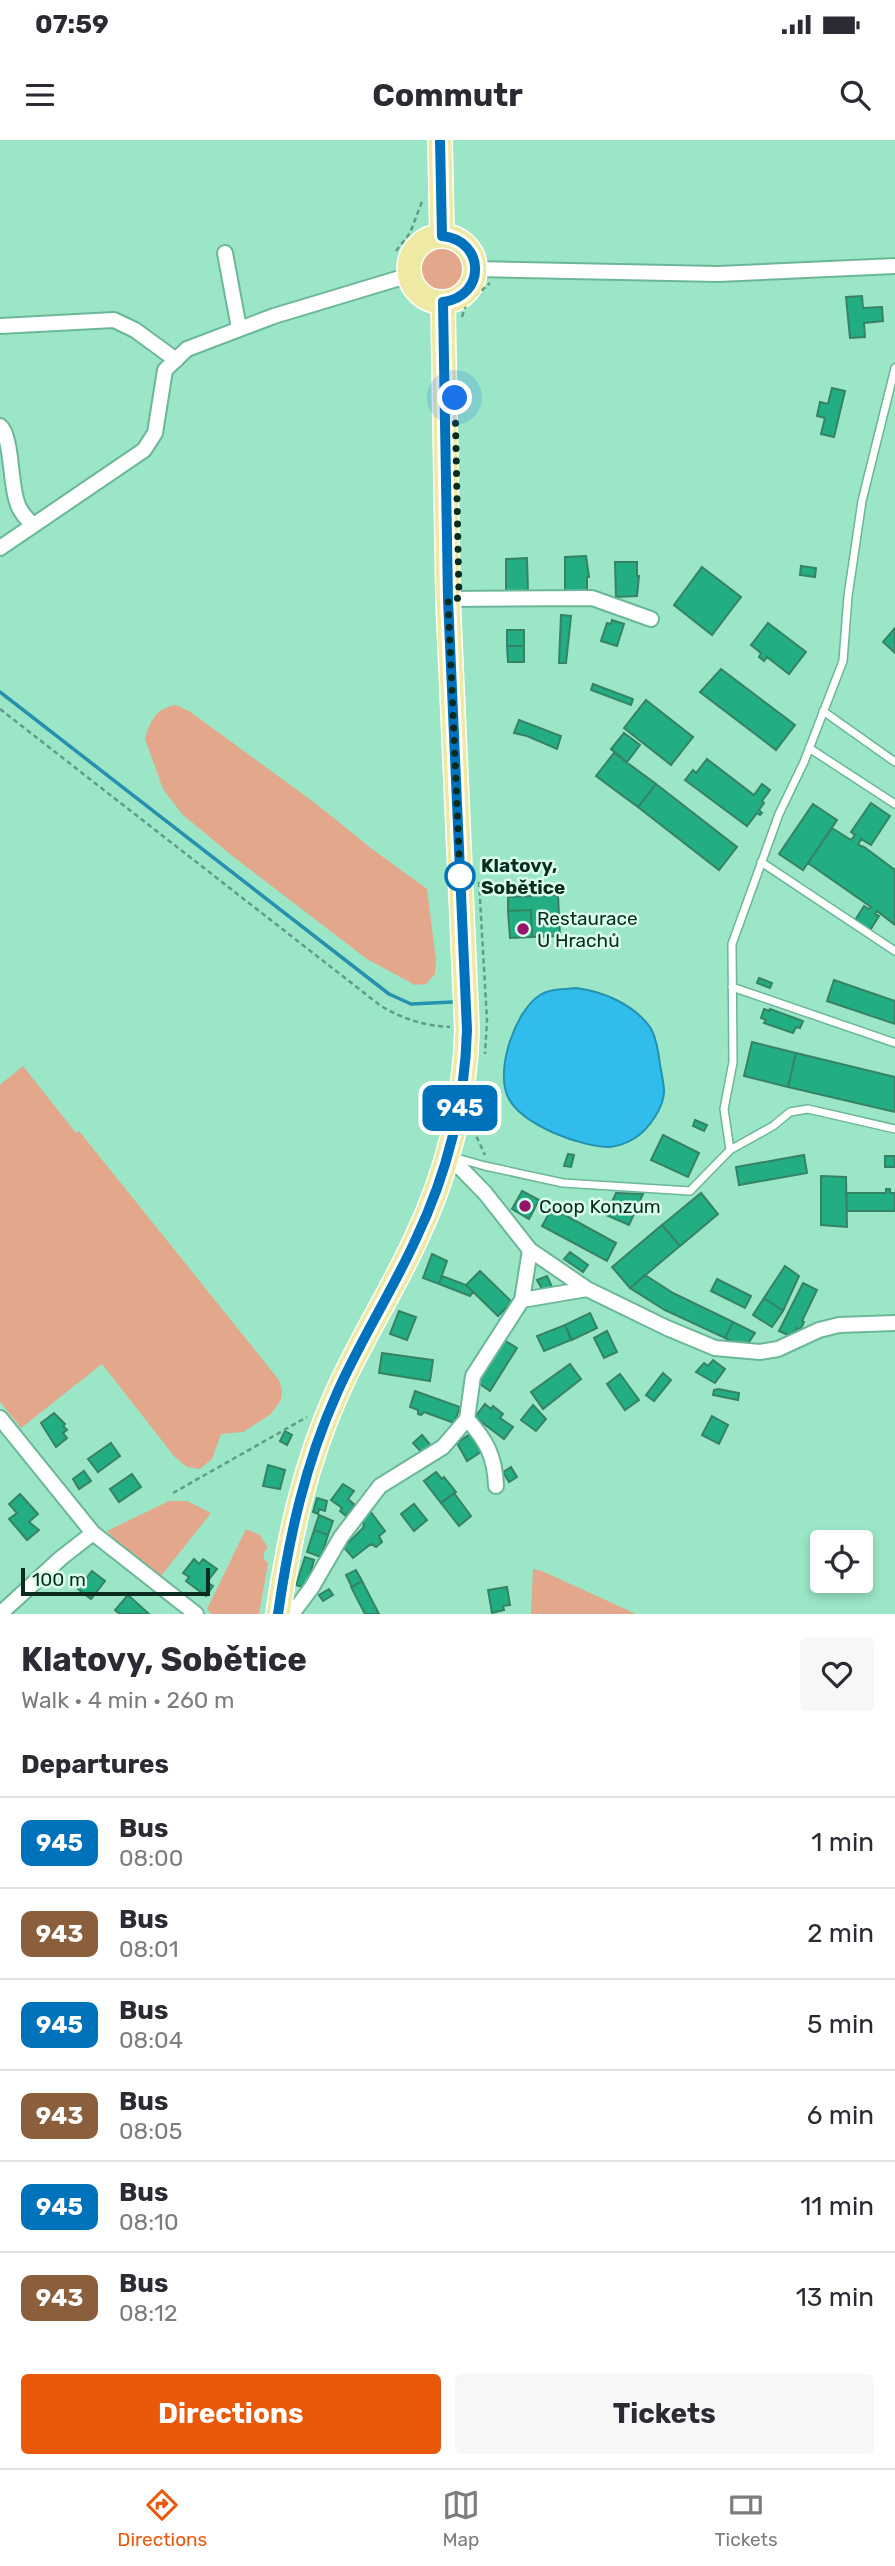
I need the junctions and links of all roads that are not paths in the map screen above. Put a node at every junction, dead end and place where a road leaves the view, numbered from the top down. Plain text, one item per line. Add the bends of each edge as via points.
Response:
1 (440, 140) edge
2 (442, 236) junction
3 (225, 253) dead end
4 (895, 266) edge
5 (475, 269) junction
6 (410, 275) junction
7 (443, 302) junction
8 (0, 326) edge
9 (239, 328) junction
10 (176, 360) junction
11 (895, 368) edge
12 (0, 426) edge
13 (33, 525) junction
14 (0, 548) edge
15 (448, 599) junction
16 (651, 619) dead end
17 (823, 712) junction
18 (810, 748) junction
19 (895, 762) edge
20 (895, 804) edge
21 (761, 862) junction
22 (895, 951) edge
23 (732, 987) junction
24 (895, 1043) edge
25 (895, 1129) edge
26 (730, 1150) junction
27 (449, 1156) junction
28 (530, 1250) junction
29 (587, 1289) junction
30 (522, 1300) junction
31 (894, 1323) edge
32 (0, 1418) edge
33 (467, 1419) junction
34 (496, 1486) dead end
35 (93, 1533) junction
36 (0, 1614) edge
37 (196, 1614) edge
38 (278, 1614) edge
39 (292, 1614) edge

1 - 2 main road
2 - 5 main road via 463,243
2 - 6 main road via 417,248 410,261
3 - 9 street
4 - 5 street via 718,274
5 - 7 main road via 463,295
6 - 7 main road via 419,293
6 - 9 street
7 - 15 main road
8 - 10 street via 114,320
9 - 10 street via 187,349
10 - 13 street via 165,370 155,432 144,450
11 - 17 lane via 862,501 843,661
12 - 13 street via 8,439 17,505
13 - 14 street
15 - 16 street via 592,598
15 - 27 main road via 467,1030 464,1079
17 - 18 lane
17 - 19 lane
18 - 20 lane
18 - 21 lane
21 - 22 lane
21 - 23 lane via 732,944
23 - 24 lane
23 - 26 lane via 733,1062 724,1109
25 - 26 lane via 808,1109 790,1112
26 - 27 lane via 690,1191 563,1182
27 - 28 street
27 - 38 main road via 414,1244 354,1356 315,1448 291,1534
28 - 29 street
28 - 30 street
29 - 30 street
29 - 31 street via 691,1338 738,1352 778,1349 839,1325
30 - 33 street via 473,1376
32 - 35 street
33 - 34 street via 489,1448
33 - 39 street via 443,1447 380,1486
35 - 36 street
35 - 37 street

